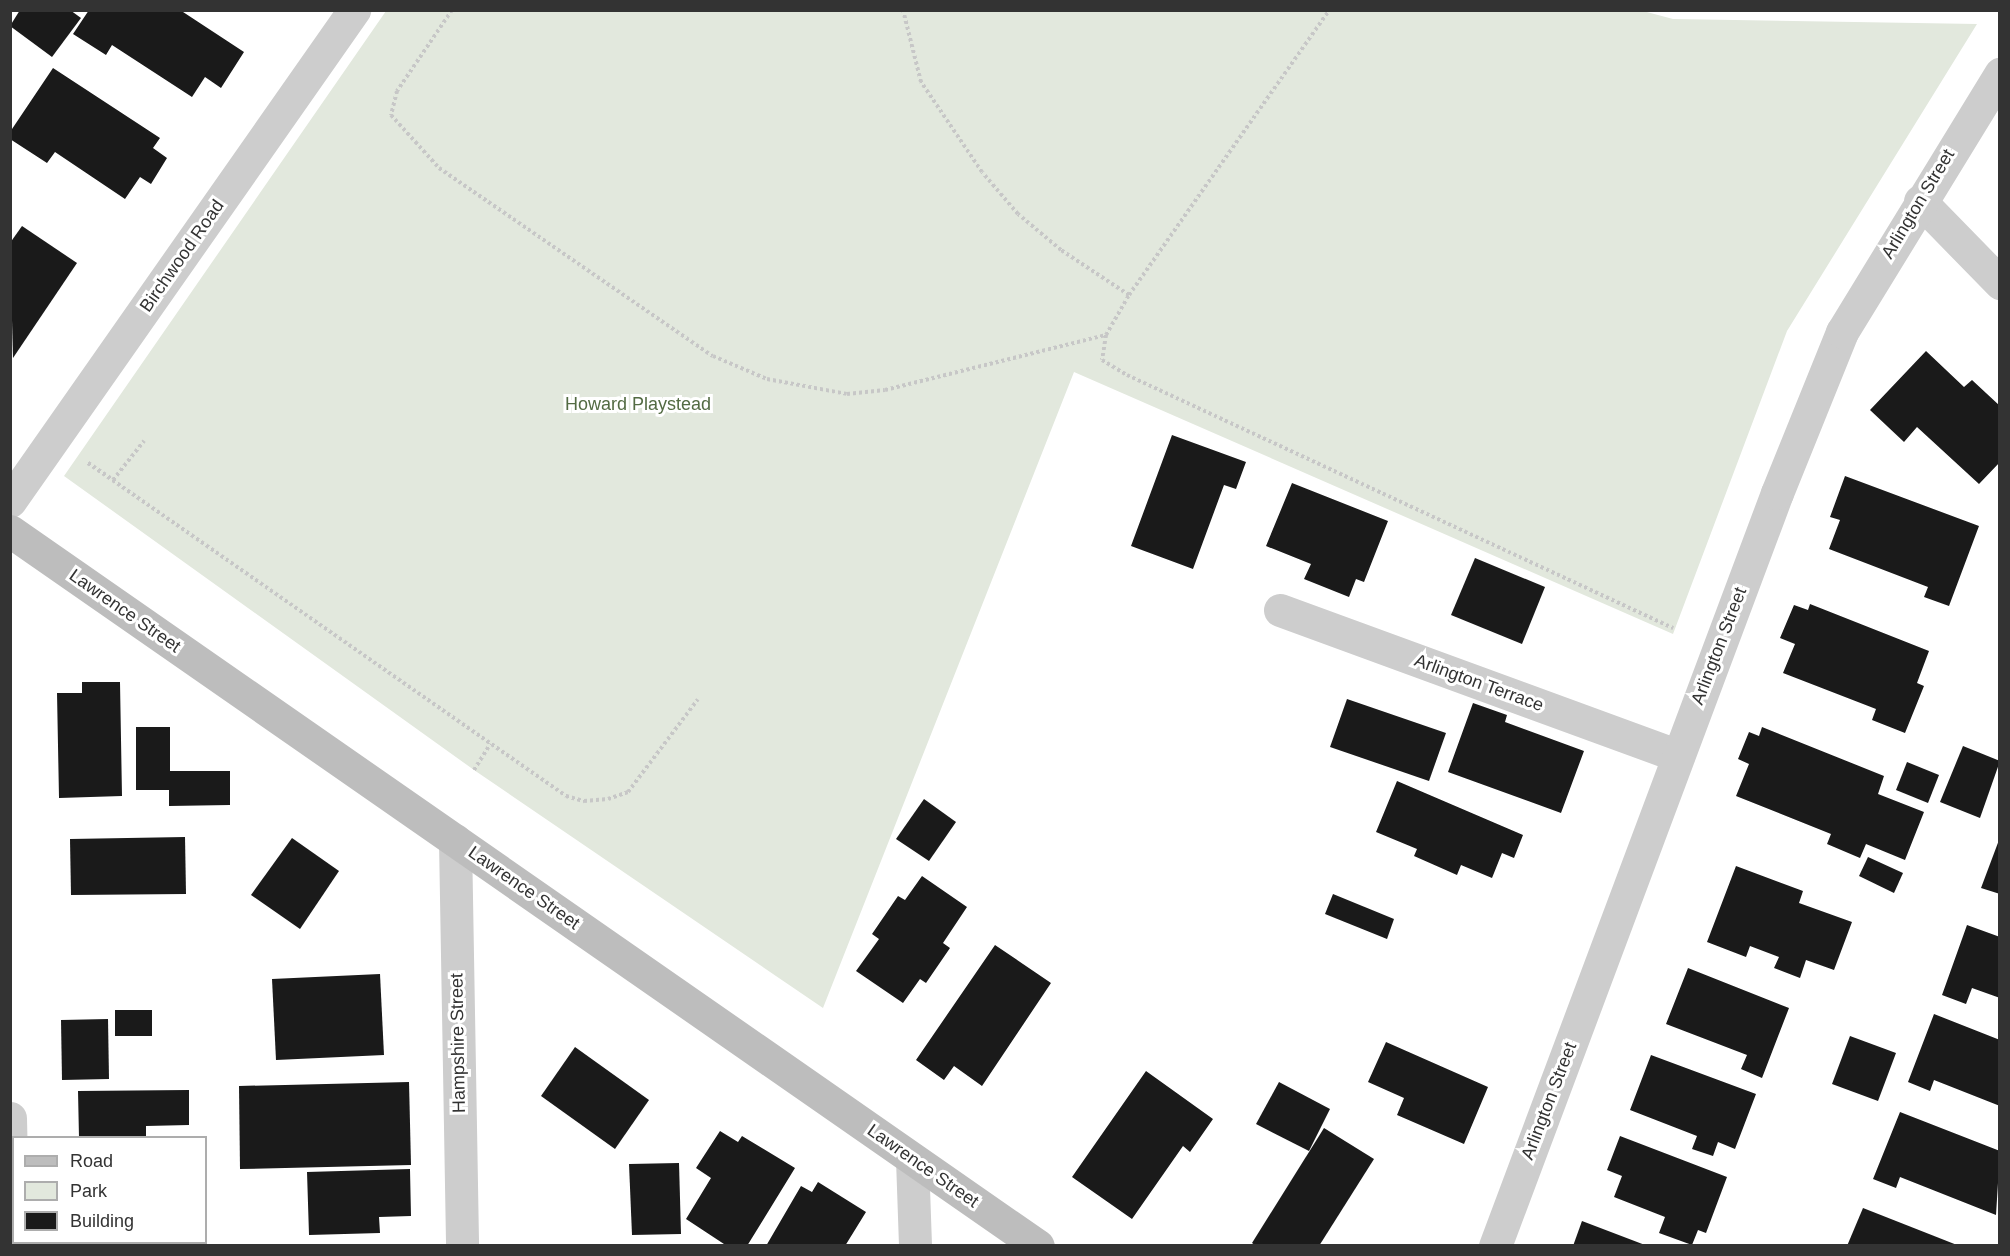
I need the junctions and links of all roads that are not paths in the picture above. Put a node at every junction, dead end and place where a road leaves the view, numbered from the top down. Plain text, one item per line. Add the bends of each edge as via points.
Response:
1 (354, 10) edge
2 (2000, 74) edge
3 (1920, 201) junction
4 (2000, 283) edge
5 (10, 501) edge
6 (10, 531) edge
7 (1280, 610) dead end
8 (1678, 756) junction
9 (454, 840) junction
10 (10, 1118) edge
11 (912, 1159) junction
12 (12, 1182) edge
13 (462, 1245) edge
14 (915, 1245) edge
15 (1038, 1245) edge
16 (1495, 1245) edge

1 - 5 street, Birchwood Road
2 - 3 street, Arlington Street
3 - 4 street
3 - 8 street, Arlington Street via 1842,332
6 - 9 main road, Lawrence Street
7 - 8 street, Arlington Terrace
8 - 16 street, Arlington Street
9 - 11 main road, Lawrence Street
9 - 13 street, Hampshire Street
10 - 12 street
11 - 14 street
11 - 15 main road, Lawrence Street

